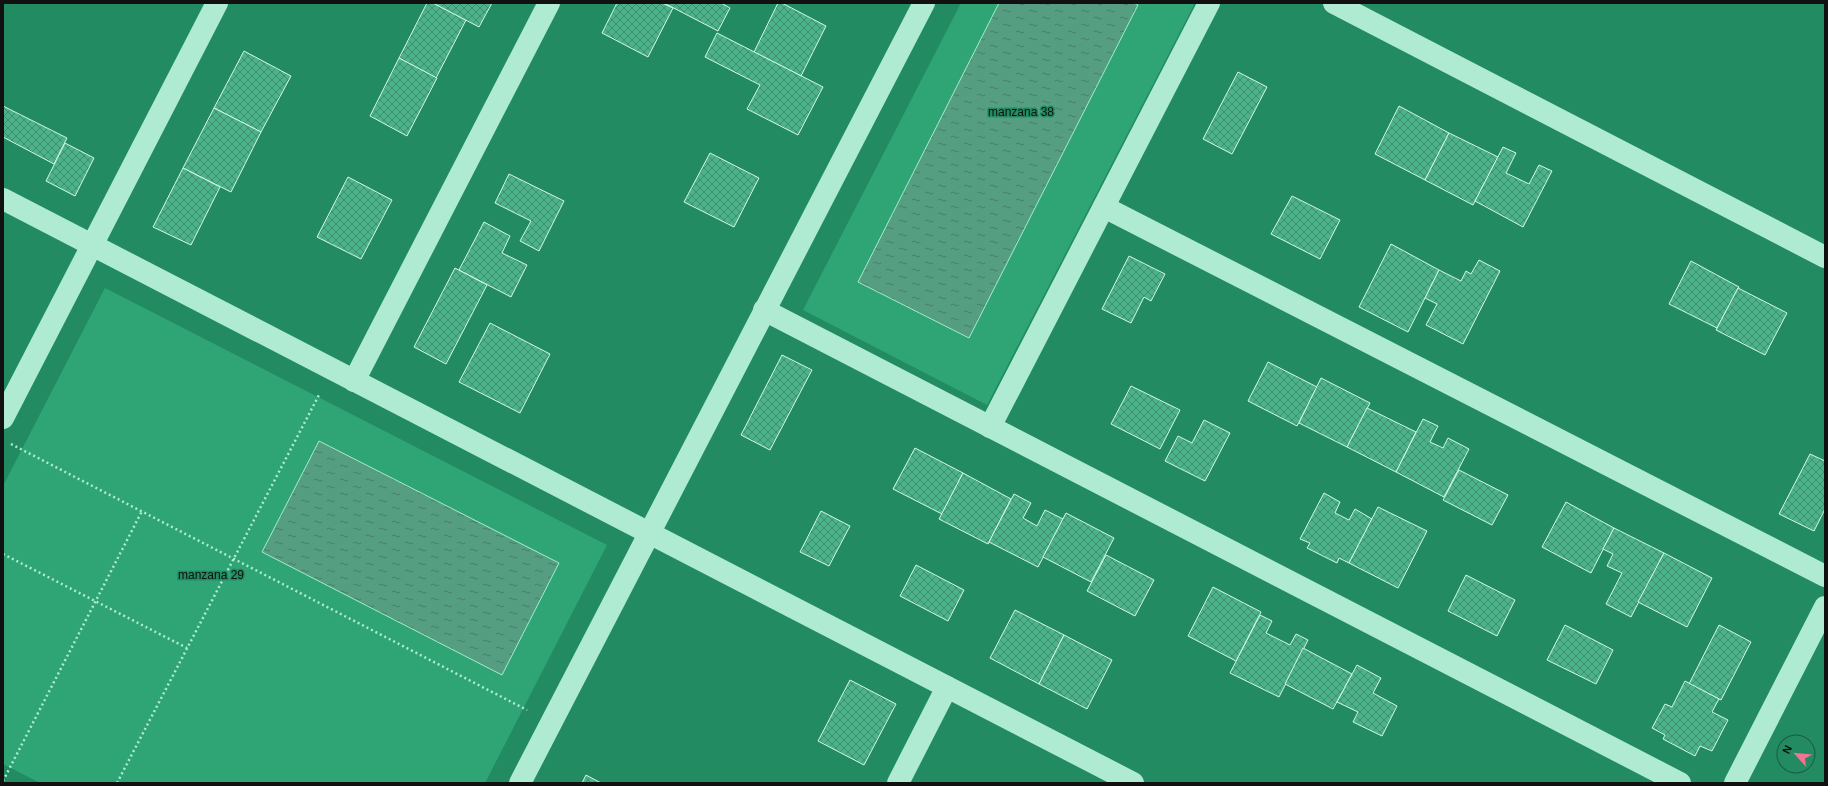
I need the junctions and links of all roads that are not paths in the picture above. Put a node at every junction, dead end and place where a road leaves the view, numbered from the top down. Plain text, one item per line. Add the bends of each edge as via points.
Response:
1 (217, 3) edge
2 (549, 3) edge
3 (924, 3) edge
4 (1209, 3) edge
5 (1334, 3) edge
6 (3, 199) edge
7 (1104, 207) junction
8 (92, 245) junction
9 (1825, 257) edge
10 (764, 310) junction
11 (354, 381) junction
12 (3, 418) edge
13 (990, 427) junction
14 (649, 533) junction
15 (1825, 576) edge
16 (1825, 607) edge
17 (947, 687) junction
18 (520, 783) edge
19 (898, 783) edge
20 (1133, 783) edge
21 (1680, 783) edge
22 (1735, 783) edge

1 - 8 street
2 - 11 street
3 - 10 street
4 - 7 street
5 - 9 street
6 - 8 street
7 - 13 street
7 - 15 street
8 - 11 street
8 - 12 street
10 - 13 street
10 - 14 street
11 - 14 street
13 - 21 street
14 - 17 street
14 - 18 street
16 - 22 street
17 - 19 street
17 - 20 street

